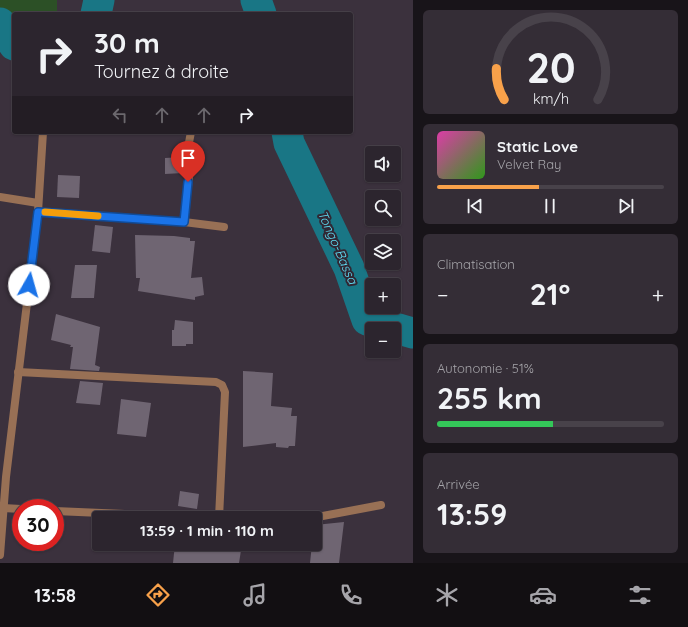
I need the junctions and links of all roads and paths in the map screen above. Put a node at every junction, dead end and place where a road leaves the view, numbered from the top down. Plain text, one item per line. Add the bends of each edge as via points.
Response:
1 (43, 134) edge
2 (191, 134) edge
3 (0, 197) edge
4 (38, 203) junction
5 (38, 212) junction
6 (184, 222) junction
7 (224, 227) dead end
8 (18, 372) junction
9 (3, 477) edge
10 (381, 505) dead end
11 (3, 508) junction
12 (12, 508) edge
13 (64, 511) edge
14 (219, 511) edge
15 (92, 513) edge
16 (322, 516) edge
17 (0, 555) edge

1 - 4 street
2 - 6 street via 187,153 190,168
3 - 4 street
4 - 5 street
5 - 6 street
5 - 8 street
6 - 7 street
8 - 9 street
8 - 14 street via 216,382 222,385 225,392
9 - 11 street
10 - 16 street
11 - 12 street
11 - 17 street
13 - 15 street

